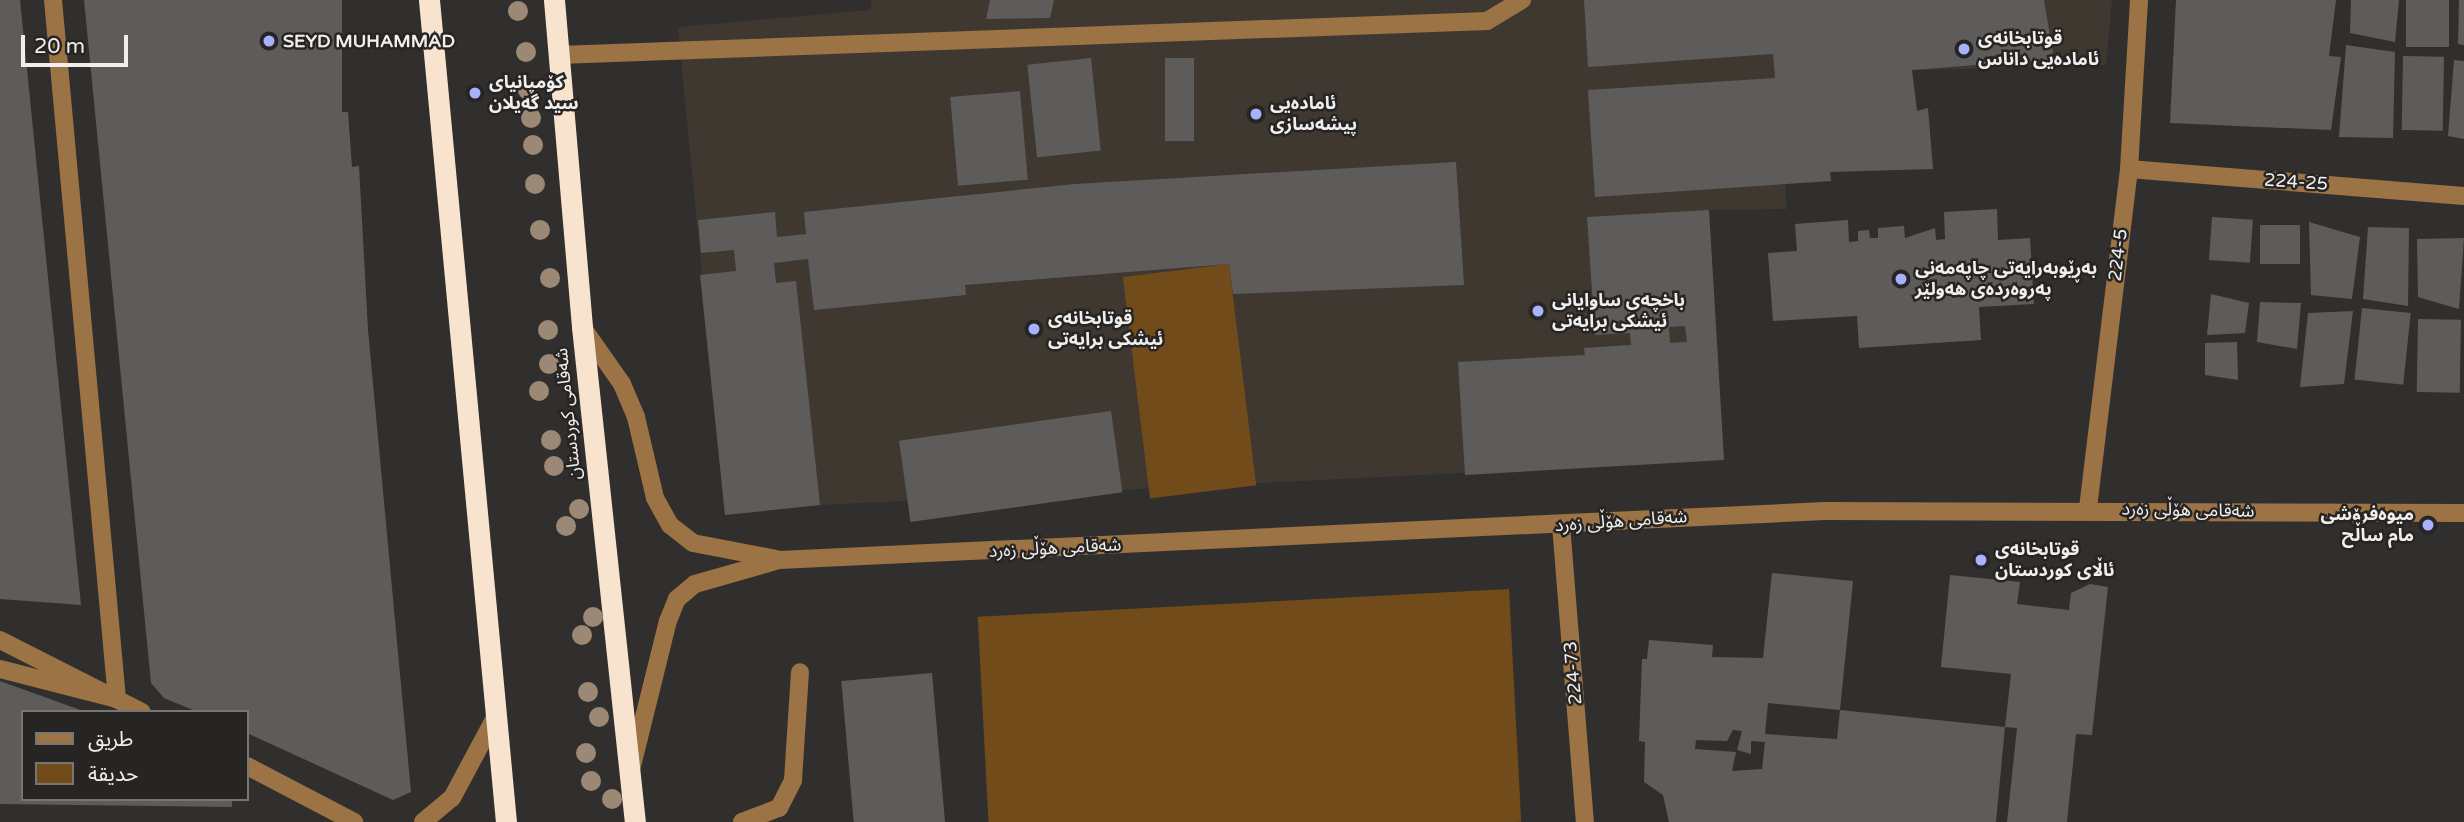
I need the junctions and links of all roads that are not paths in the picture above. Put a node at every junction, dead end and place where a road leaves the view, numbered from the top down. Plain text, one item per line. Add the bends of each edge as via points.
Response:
1 (53, 0) edge
2 (429, 0) edge
3 (554, 0) edge
4 (1522, 0) edge
5 (2139, 0) edge
6 (559, 55) junction
7 (2129, 169) junction
8 (2464, 196) edge
9 (582, 327) junction
10 (2088, 509) junction
11 (2464, 513) edge
12 (1561, 525) junction
13 (779, 560) junction
14 (0, 640) edge
15 (0, 669) edge
16 (800, 672) dead end
17 (117, 699) junction
18 (138, 710) edge
19 (496, 714) junction
20 (248, 767) edge
21 (631, 771) junction
22 (354, 822) edge
23 (423, 822) edge
24 (506, 822) edge
25 (635, 822) edge
26 (743, 822) edge
27 (1585, 822) edge

1 - 17 street
2 - 19 highway
3 - 6 highway, شەقامی کوردستان
4 - 6 street via 1487,21
5 - 7 street, 224-5
6 - 9 highway, شەقامی کوردستان
7 - 8 street, 224-25
7 - 10 street, 224-5
9 - 13 street, شەقامی هۆڵی زەرد via 622,384 636,416 655,498 670,525 693,543
9 - 21 highway, شەقامی کوردستان
10 - 11 street, شەقامی هۆڵی زەرد
10 - 12 street, شەقامی هۆڵی زەرد via 1824,511
12 - 13 street, شەقامی هۆڵی زەرد
12 - 27 street, 224-73
13 - 21 street, شەقامی هۆڵی زەرد via 695,584 677,599
14 - 17 street
15 - 17 street
16 - 26 street via 793,780 779,808
17 - 18 street
19 - 23 street via 452,798
19 - 24 highway
20 - 22 street
21 - 25 highway, شەقامی کوردستان

